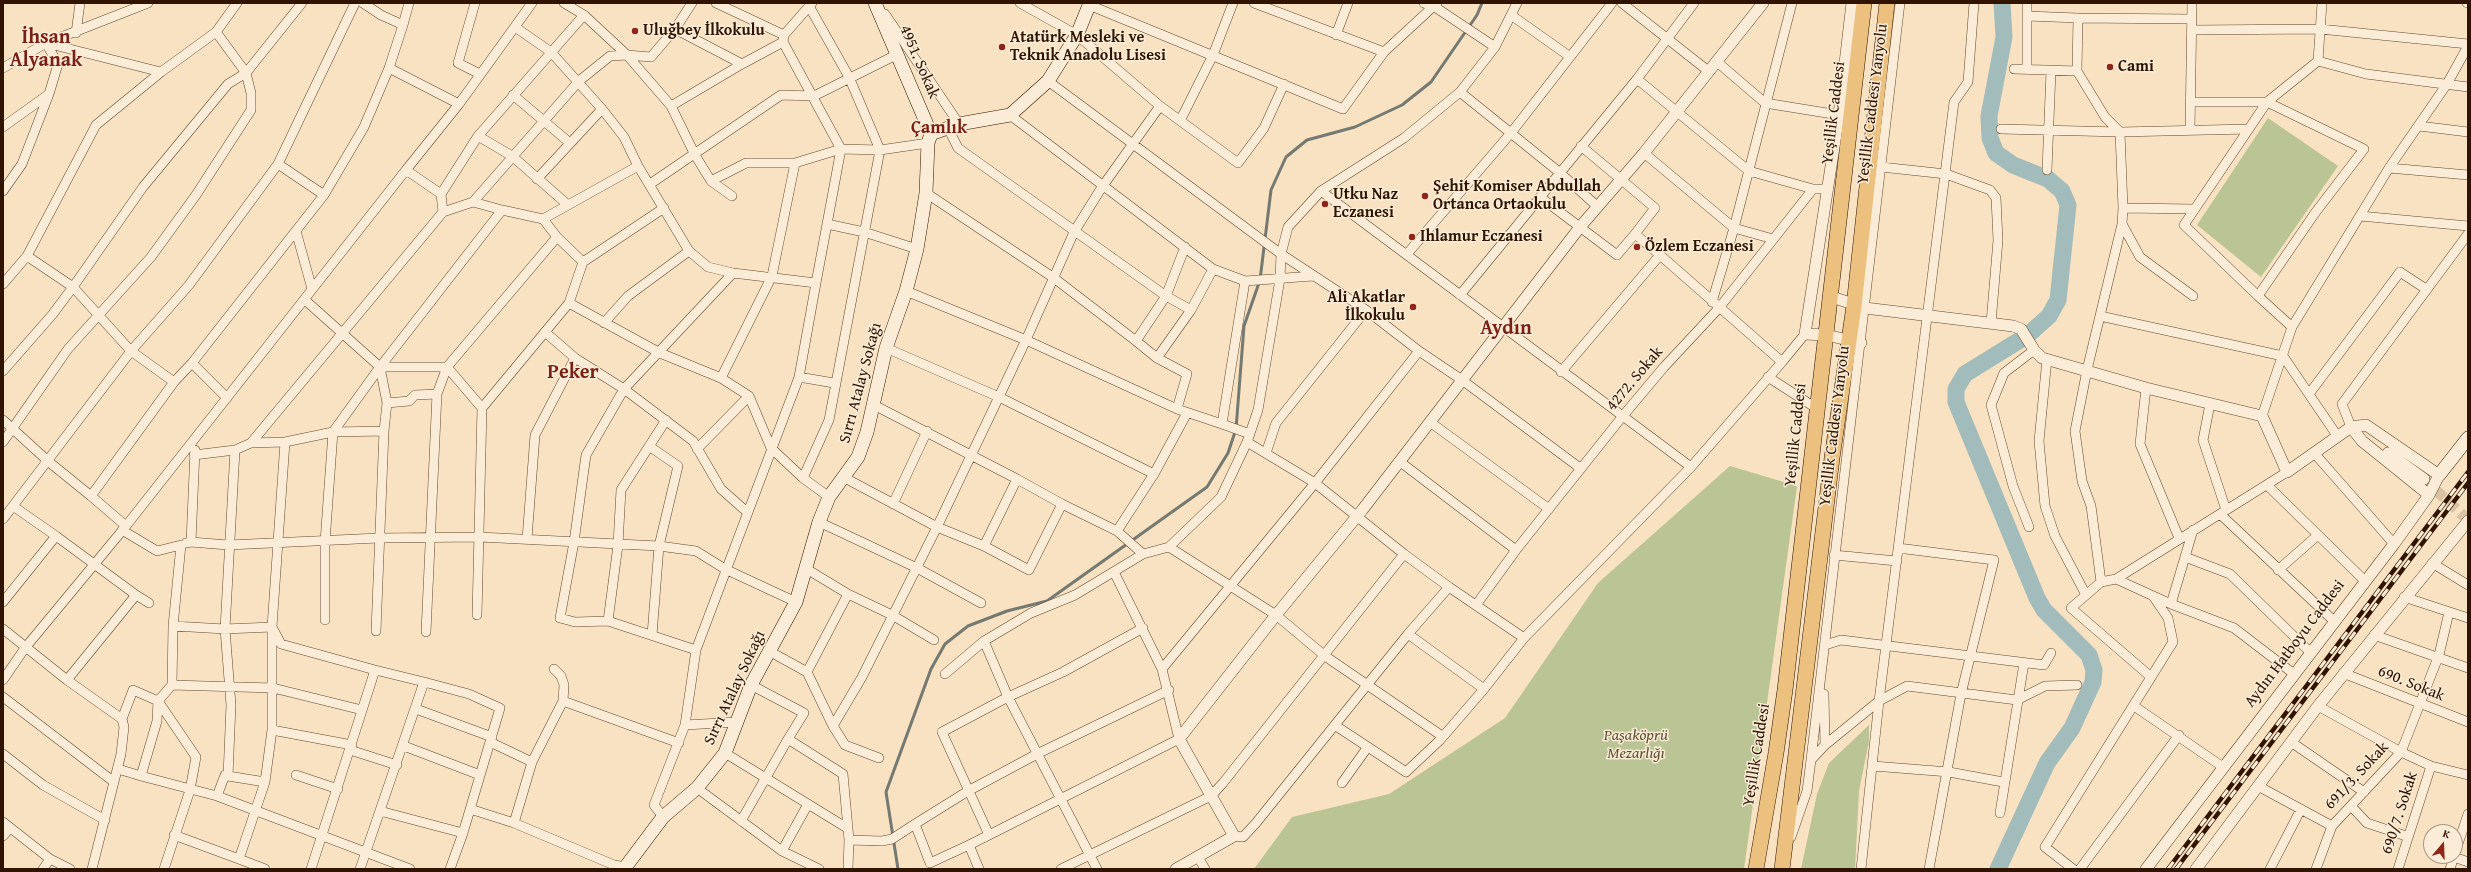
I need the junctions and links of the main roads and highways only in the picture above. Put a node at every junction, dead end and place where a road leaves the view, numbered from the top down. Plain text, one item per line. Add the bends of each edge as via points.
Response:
1 (876, 3) edge
2 (1864, 3) edge
3 (1887, 3) edge
4 (1090, 4) edge
5 (929, 138) junction
6 (2468, 438) edge
7 (2439, 475) road end
8 (625, 868) edge
9 (1756, 869) edge
10 (1782, 869) edge

1 - 5 main road, 4951. Sokak
2 - 9 highway, Yeşillik Caddesi via 1784,697
3 - 10 highway via 1855,342 1832,458
4 - 5 main road via 1077,35 1048,82 1010,115 953,126
5 - 8 main road, Sırrı Atalay Sokağı via 926,193 917,249 906,291 886,348 867,432 858,457 829,497 819,522 796,602 751,685 725,753 697,788 663,817
6 - 7 main road, Aydın Hatboyu Caddesi

